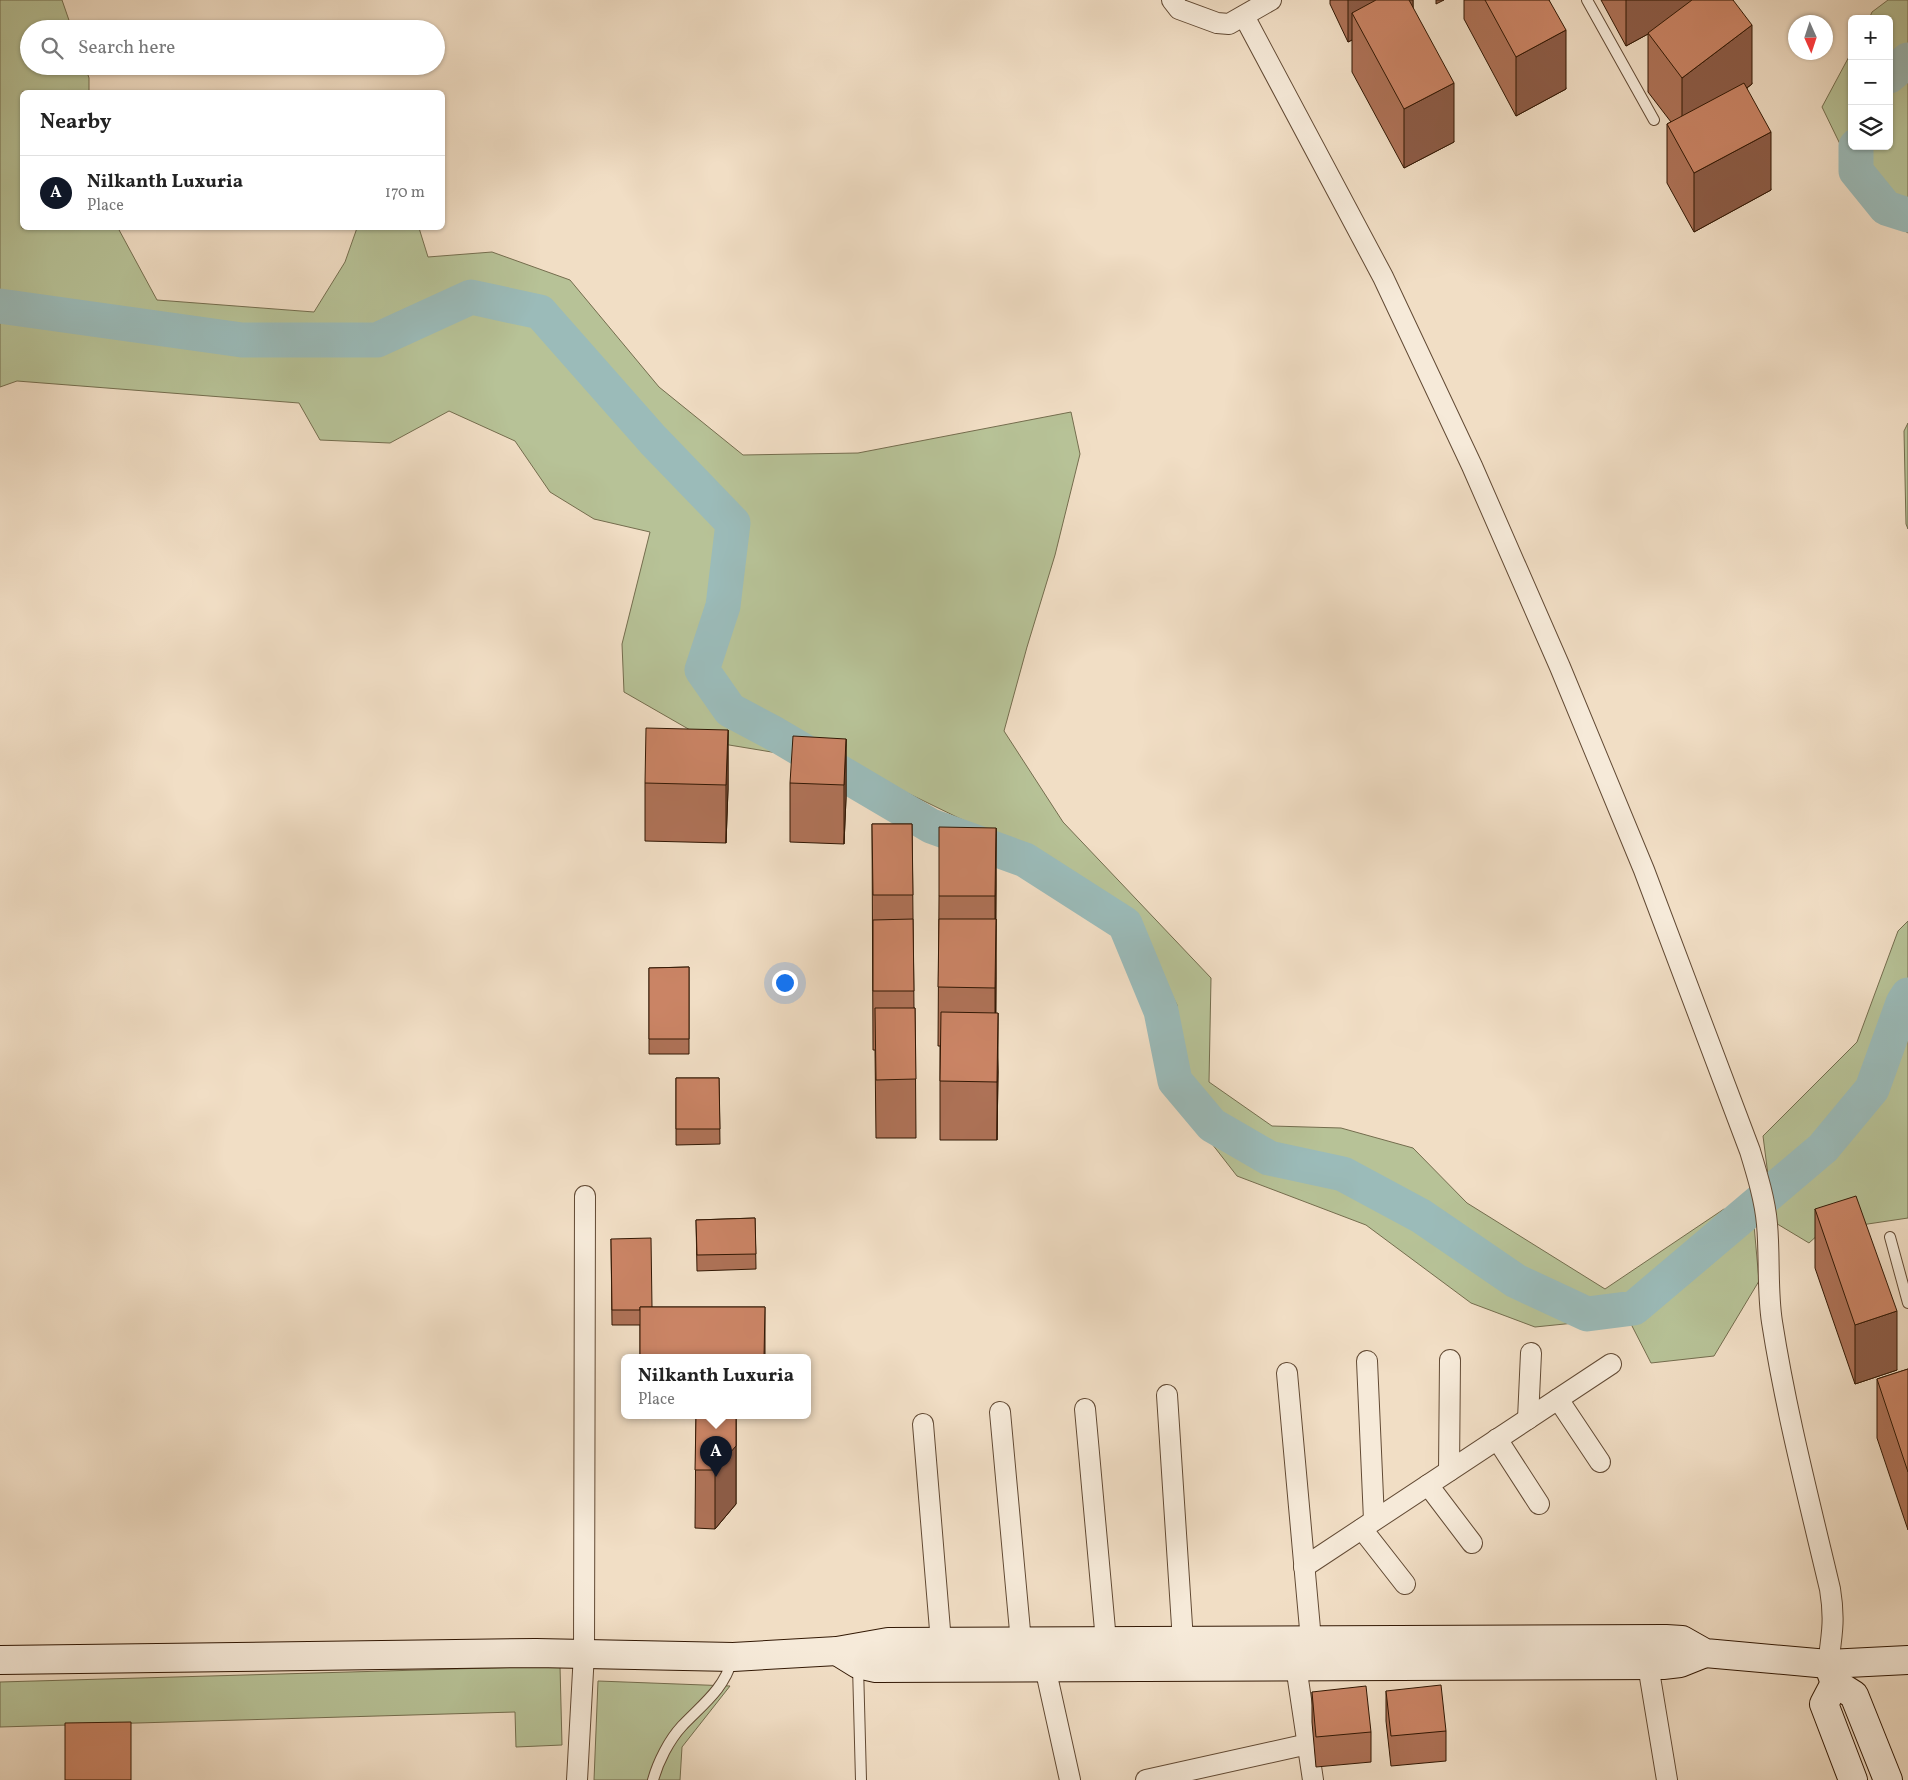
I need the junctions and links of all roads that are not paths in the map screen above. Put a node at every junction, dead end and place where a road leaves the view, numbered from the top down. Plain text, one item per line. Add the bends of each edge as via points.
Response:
1 (1172, 0) edge
2 (1271, 0) edge
3 (1588, 0) edge
4 (1244, 16) junction
5 (1654, 120) dead end
6 (585, 1196) dead end
7 (1890, 1237) dead end
8 (1908, 1303) edge
9 (1531, 1353) dead end
10 (1450, 1360) dead end
11 (1367, 1361) dead end
12 (1611, 1364) dead end
13 (1287, 1373) dead end
14 (1167, 1395) dead end
15 (1558, 1398) junction
16 (1085, 1410) dead end
17 (1000, 1412) dead end
18 (1528, 1419) junction
19 (923, 1424) dead end
20 (1497, 1439) junction
21 (1600, 1462) dead end
22 (1449, 1471) junction
23 (1428, 1485) junction
24 (1539, 1504) dead end
25 (1368, 1525) junction
26 (1472, 1543) dead end
27 (1304, 1567) junction
28 (1405, 1584) dead end
29 (1311, 1640) junction
30 (1106, 1641) junction
31 (1183, 1641) junction
32 (941, 1642) junction
33 (1021, 1642) junction
34 (584, 1653) junction
35 (1705, 1653) junction
36 (733, 1657) junction
37 (847, 1658) junction
38 (0, 1660) edge
39 (1908, 1660) edge
40 (1648, 1665) junction
41 (1296, 1666) junction
42 (1045, 1667) junction
43 (1831, 1673) junction
44 (1308, 1744) junction
45 (577, 1780) edge
46 (653, 1780) edge
47 (861, 1780) edge
48 (1070, 1780) edge
49 (1146, 1780) edge
50 (1313, 1780) edge
51 (1668, 1780) edge
52 (1853, 1780) edge
53 (1888, 1780) edge

1 - 4 street via 1179,9 1217,23 1229,24
2 - 4 street
3 - 5 lane
4 - 43 street via 1383,277 1472,466 1644,870 1750,1151 1767,1223 1773,1324 1792,1427 1834,1610
6 - 34 street
7 - 8 lane
9 - 18 street
10 - 22 street
11 - 25 street
12 - 15 street
13 - 27 street
14 - 31 street
15 - 18 street
15 - 21 street
16 - 30 street
17 - 33 street
18 - 20 street
19 - 32 street
20 - 22 street
20 - 24 street
22 - 23 street
23 - 25 street
23 - 26 street
25 - 27 street
25 - 28 street
27 - 29 street
29 - 31 street
29 - 35 street via 1666,1638 1682,1640
30 - 31 street
30 - 33 street
32 - 33 street
32 - 37 street via 888,1642
34 - 36 street
34 - 38 street
34 - 45 street
35 - 40 street via 1680,1663
35 - 43 street
36 - 37 street
36 - 46 lane via 721,1686 680,1728 664,1752
37 - 42 street via 876,1668
37 - 47 lane
39 - 43 street
40 - 41 street
40 - 51 street
41 - 42 street
41 - 44 street
42 - 48 street
43 - 52 street via 1824,1704
43 - 53 street via 1854,1695
44 - 49 street
44 - 50 street

